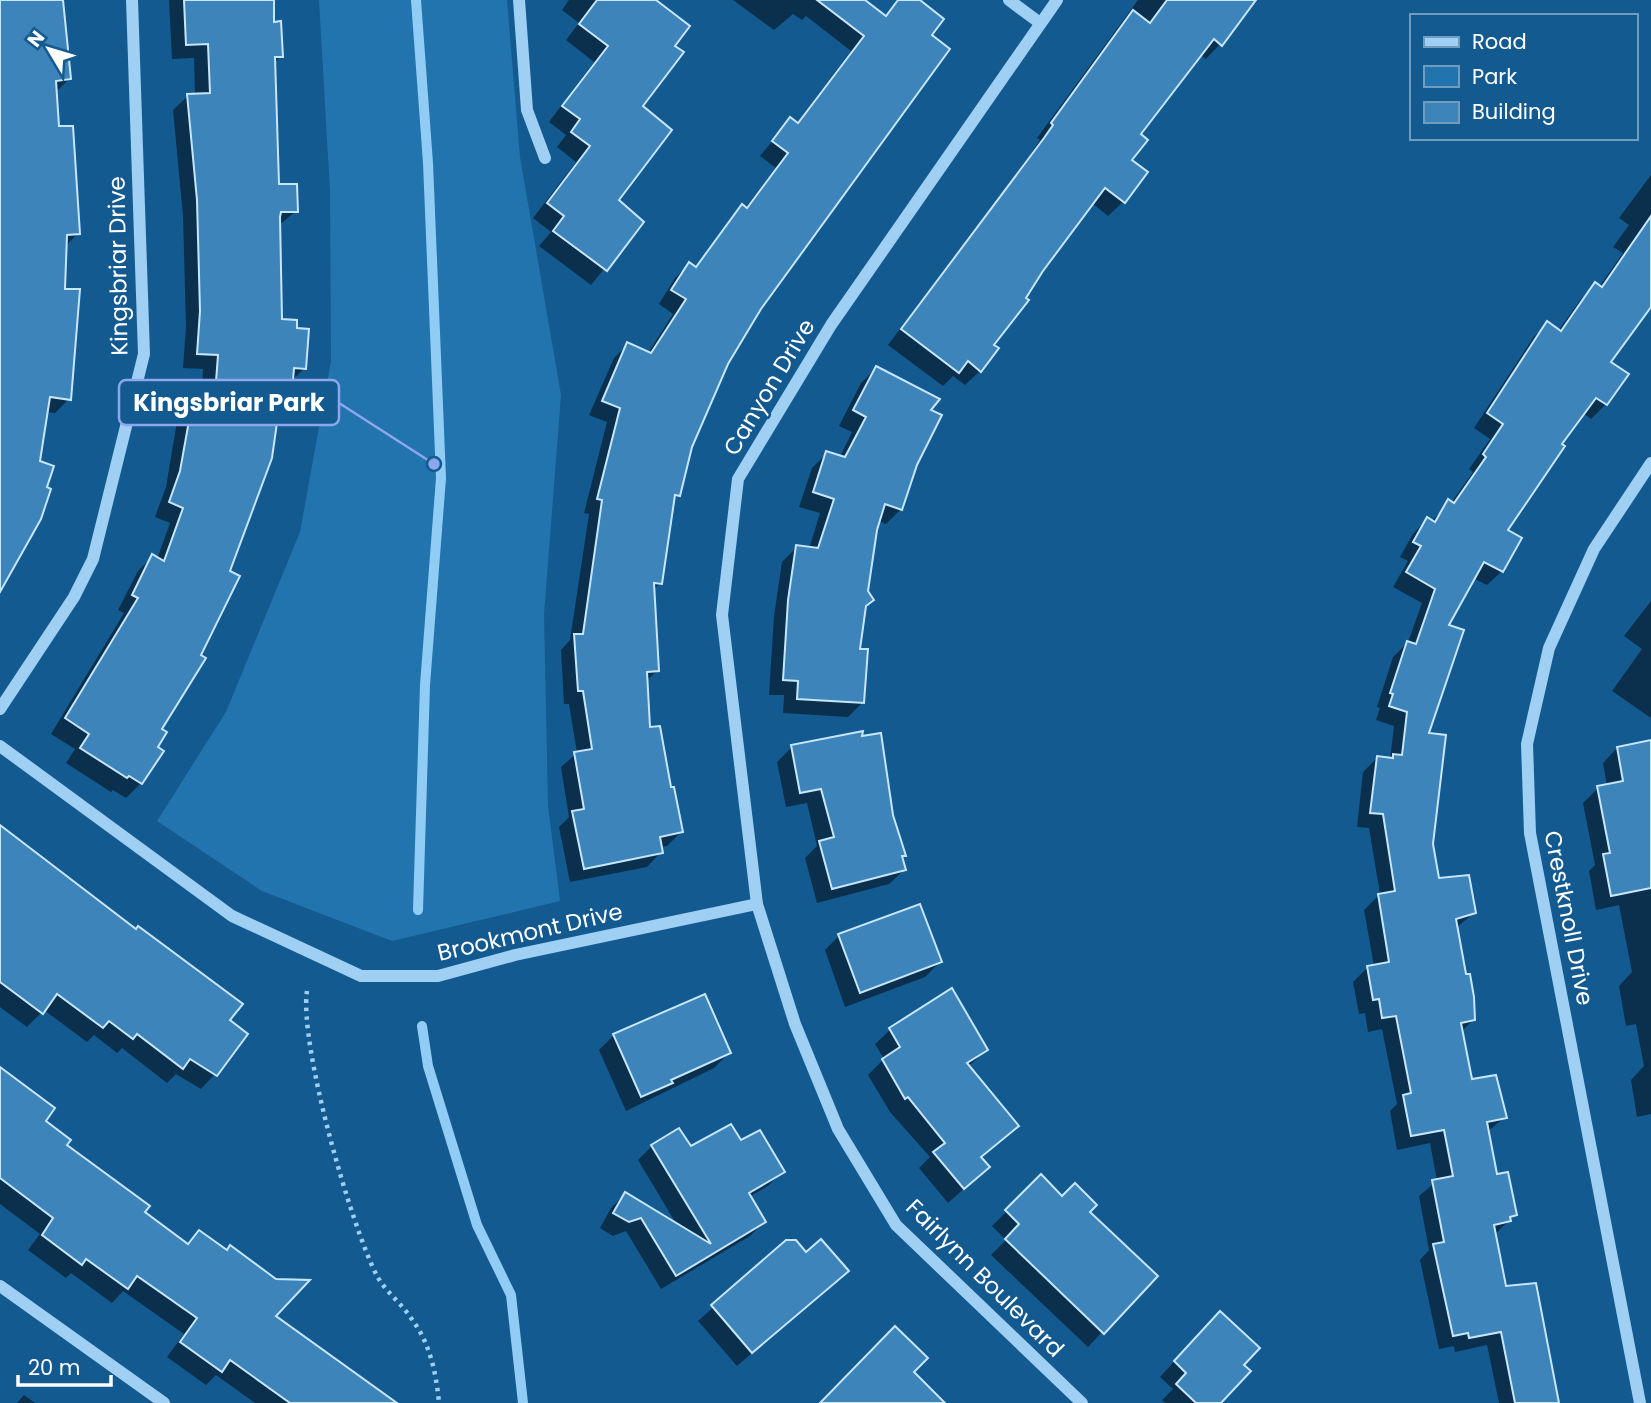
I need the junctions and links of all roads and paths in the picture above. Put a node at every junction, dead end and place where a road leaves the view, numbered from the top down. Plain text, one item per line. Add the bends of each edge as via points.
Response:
1 (132, 0) edge
2 (519, 0) edge
3 (1009, 0) edge
4 (1057, 0) edge
5 (1040, 23) junction
6 (545, 158) dead end
7 (1651, 463) edge
8 (0, 709) edge
9 (0, 746) edge
10 (757, 904) junction
11 (307, 991) dead end
12 (0, 1286) edge
13 (164, 1403) edge
14 (439, 1403) edge
15 (1082, 1403) edge
16 (1640, 1403) edge

1 - 8 street, Kingsbriar Drive via 144,354 93,559 74,597
2 - 6 street via 527,110
3 - 5 street
4 - 5 street, Canyon Drive
5 - 10 street, Canyon Drive via 831,325 738,480 722,615
7 - 16 street, Crestknoll Drive via 1594,549 1549,648 1527,744 1531,833
9 - 10 street, Brookmont Drive via 232,916 361,976 438,976 515,955
10 - 15 street, Fairlynn Boulevard via 795,1024 838,1129 895,1225
11 - 14 path via 304,1008 311,1046 363,1245 379,1279 412,1318 430,1351
12 - 13 street

